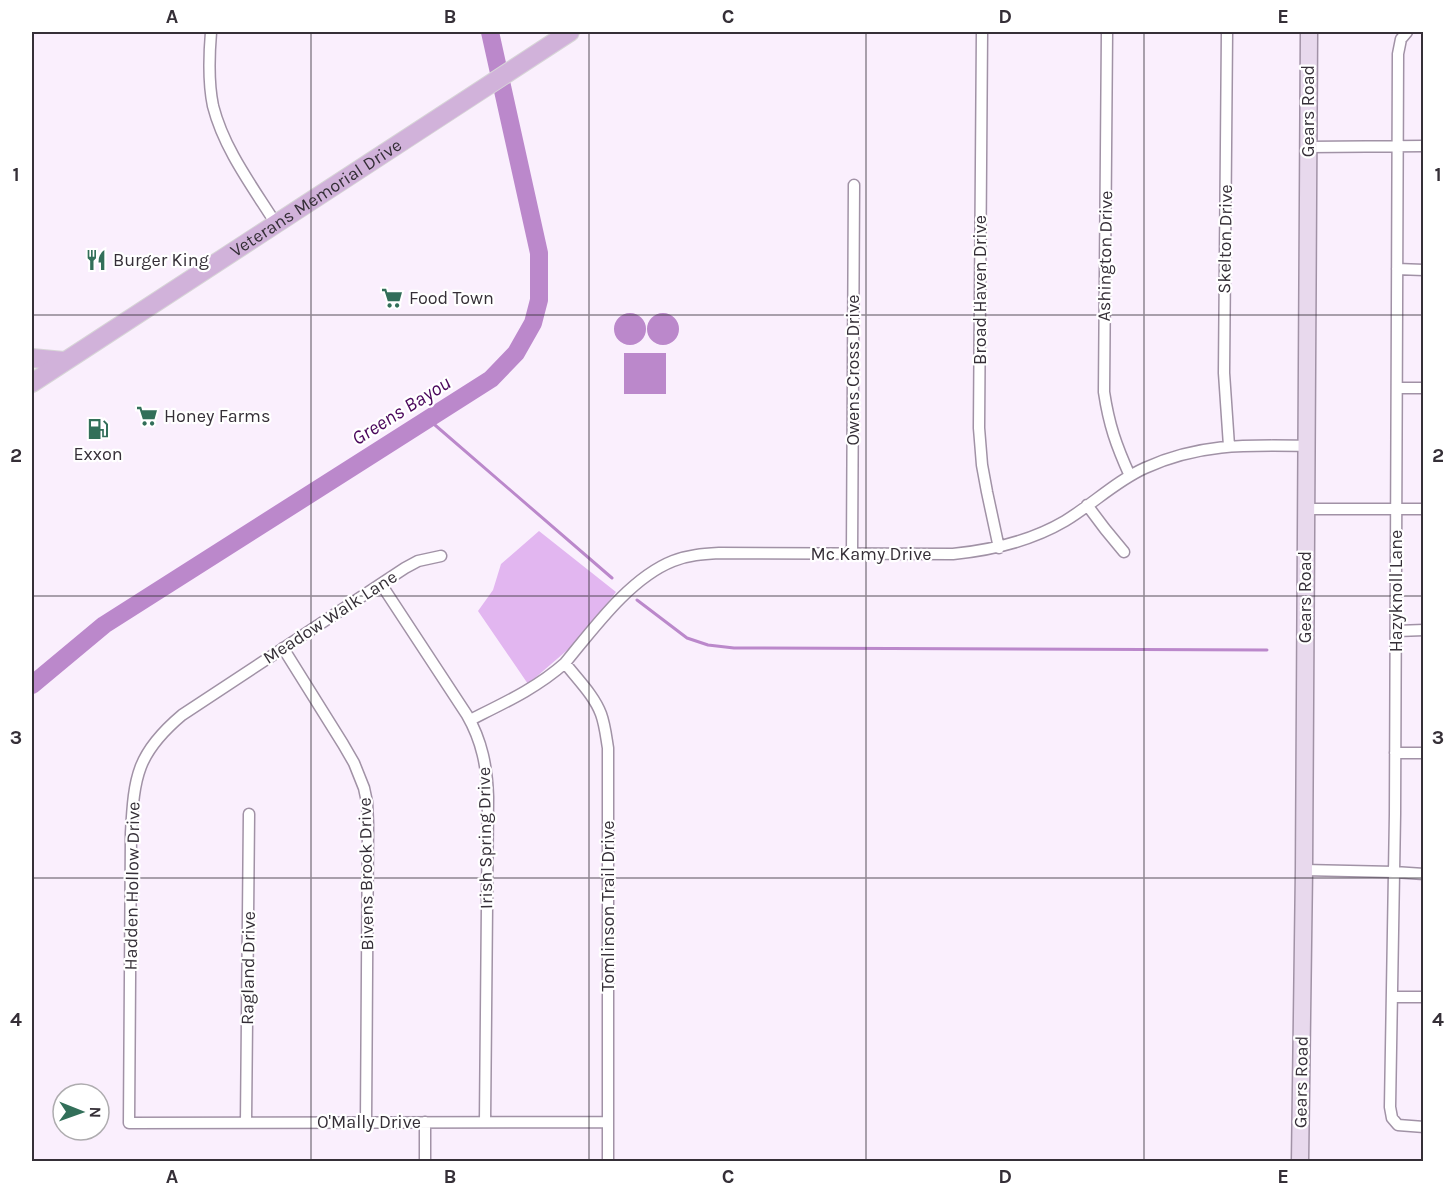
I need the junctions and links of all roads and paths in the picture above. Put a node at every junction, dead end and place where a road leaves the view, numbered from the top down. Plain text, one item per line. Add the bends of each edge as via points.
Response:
1 (211, 32) edge
2 (570, 32) edge
3 (982, 32) edge
4 (1107, 32) edge
5 (1227, 32) edge
6 (1309, 32) edge
7 (1407, 32) edge
8 (1398, 146) junction
9 (1424, 146) edge
10 (1308, 147) junction
11 (854, 185) dead end
12 (276, 224) junction
13 (1397, 269) junction
14 (1424, 270) edge
15 (32, 358) edge
16 (64, 362) junction
17 (32, 383) edge
18 (1397, 388) junction
19 (1424, 388) edge
20 (1229, 446) junction
21 (1306, 446) junction
22 (1130, 476) junction
23 (1088, 505) junction
24 (1424, 508) edge
25 (1306, 509) junction
26 (1397, 509) junction
27 (999, 548) junction
28 (1124, 552) dead end
29 (852, 555) junction
30 (441, 556) dead end
31 (381, 584) junction
32 (1424, 630) edge
33 (1396, 631) junction
34 (283, 648) junction
35 (565, 663) junction
36 (223, 688) joint
37 (470, 720) junction
38 (1395, 753) junction
39 (1424, 753) edge
40 (249, 814) dead end
41 (1304, 870) junction
42 (1394, 872) junction
43 (1424, 874) edge
44 (1392, 997) junction
45 (1424, 998) edge
46 (246, 1122) junction
47 (366, 1122) junction
48 (425, 1122) junction
49 (485, 1122) junction
50 (608, 1122) junction
51 (129, 1123) joint
52 (1424, 1126) edge
53 (425, 1161) edge
54 (608, 1161) edge
55 (1300, 1161) edge

1 - 12 street via 210,88 222,133
2 - 12 main road, Veterans Memorial Drive
3 - 27 street, Broad Haven Drive via 980,428 984,474
4 - 22 street, Ashington Drive via 1104,392 1118,451
5 - 20 street, Skelton Drive via 1224,373
6 - 10 main road, Gears Road
7 - 8 street, Hazyknoll Lane via 1398,54
8 - 9 street
8 - 10 street
8 - 13 street, Hazyknoll Lane
10 - 21 main road, Gears Road
11 - 29 street, Owens Cross Drive
12 - 16 main road, Veterans Memorial Drive
13 - 14 street
13 - 18 street, Hazyknoll Lane
15 - 16 main road
16 - 17 main road, Veterans Memorial Drive
18 - 19 street
18 - 26 street, Hazyknoll Lane
20 - 21 street, Mc Kamy Drive
20 - 22 street, Mc Kamy Drive via 1185,454
21 - 25 main road, Gears Road
22 - 23 street, Mc Kamy Drive
23 - 27 street, Mc Kamy Drive via 1043,532
23 - 28 street
24 - 26 street
25 - 26 street
25 - 41 main road, Gears Road
26 - 33 street, Hazyknoll Lane
27 - 29 street, Mc Kamy Drive via 953,554
29 - 35 street, Mc Kamy Drive via 719,554 674,560 628,590
30 - 31 street, Meadow Walk Lane via 418,561
31 - 34 street, Meadow Walk Lane
31 - 37 street, Irish Spring Drive
32 - 33 street
33 - 38 street, Hazyknoll Lane
34 - 36 street, Meadow Walk Lane
34 - 47 street, Bivens Brook Drive via 349,753 367,802
35 - 37 street, Mc Kamy Drive via 534,687
35 - 50 street, Tomlinson Trail Drive via 600,712 608,748
36 - 51 street, Hadden Hollow Drive via 182,715 158,738 142,762 134,792
37 - 49 street, Irish Spring Drive via 482,746 487,780
38 - 39 street
38 - 42 street, Hazyknoll Lane
40 - 46 street, Ragland Drive
41 - 42 street
41 - 55 main road, Gears Road
42 - 43 street
42 - 44 street, Hazyknoll Lane
44 - 45 street
44 - 52 street, Hazyknoll Lane via 1392,1118 1398,1125
46 - 47 street, O'Mally Drive
46 - 51 street, O'Mally Drive
47 - 48 street, O'Mally Drive
48 - 49 street, O'Mally Drive
48 - 53 street
49 - 50 street, O'Mally Drive
50 - 54 street, Tomlinson Trail Drive

